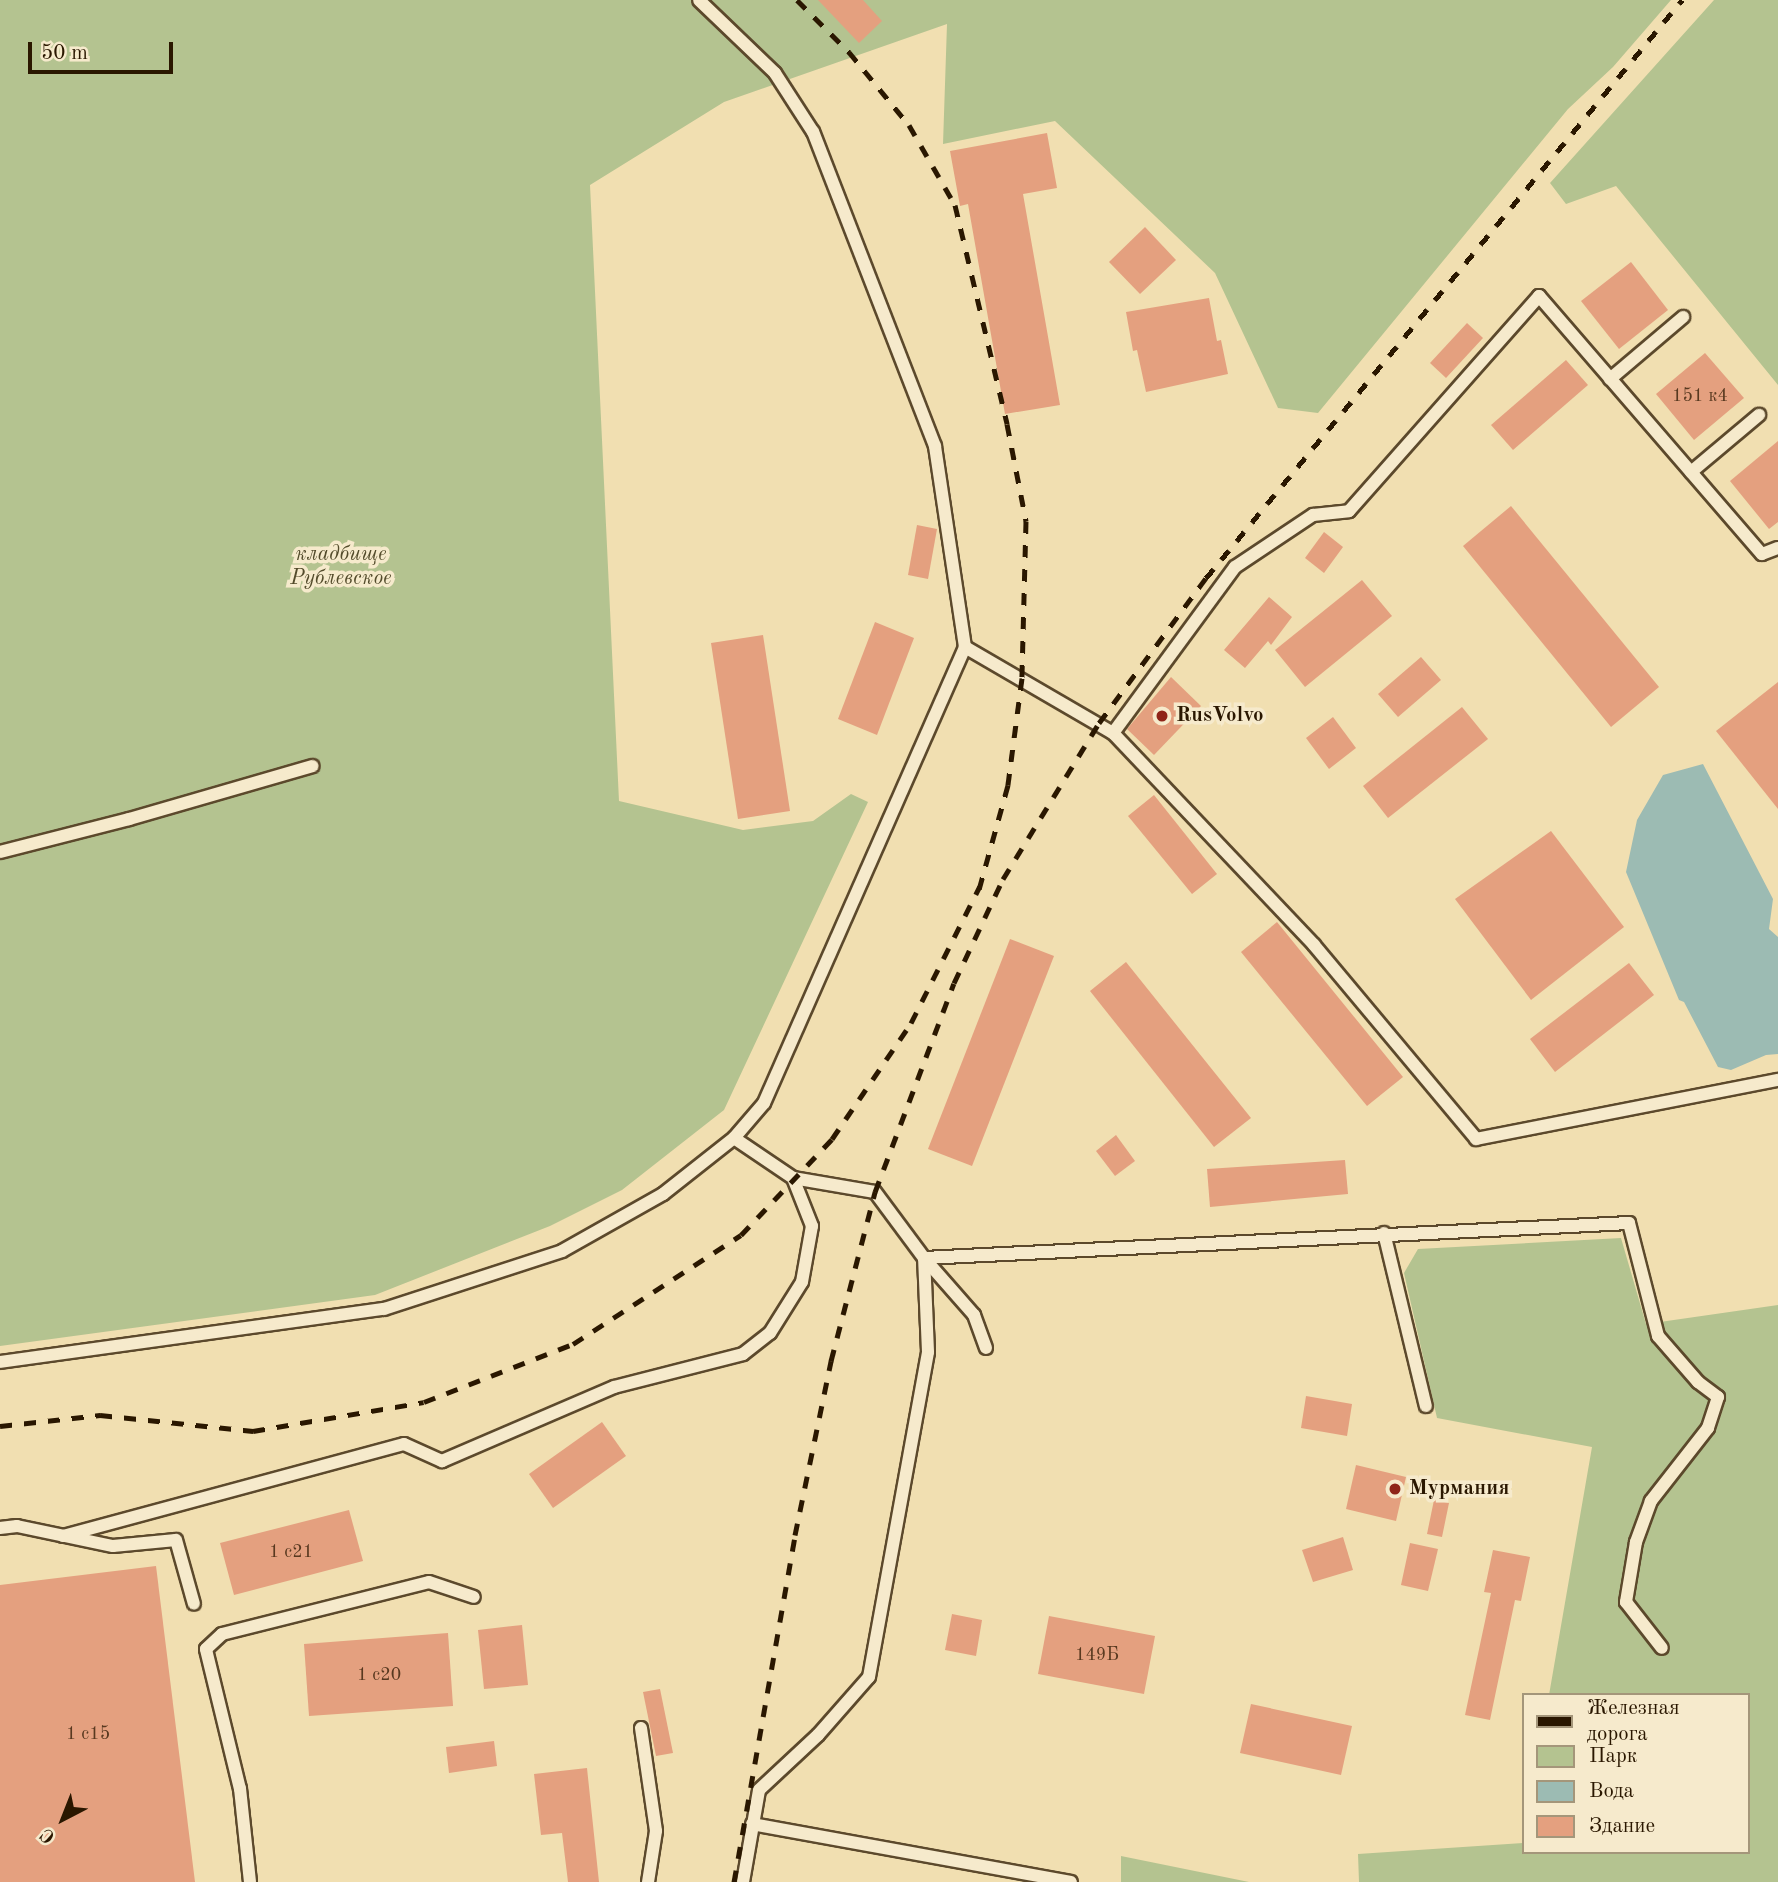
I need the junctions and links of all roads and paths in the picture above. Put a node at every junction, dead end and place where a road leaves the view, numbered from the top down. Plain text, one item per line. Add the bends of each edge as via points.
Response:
1 (699, 0) edge
2 (1683, 317) dead end
3 (1610, 379) junction
4 (1759, 415) dead end
5 (1691, 472) junction
6 (1778, 548) edge
7 (965, 647) junction
8 (1113, 733) junction
9 (313, 766) dead end
10 (0, 852) edge
11 (1778, 1080) edge
12 (734, 1138) junction
13 (793, 1178) junction
14 (1384, 1233) junction
15 (924, 1258) junction
16 (986, 1348) dead end
17 (0, 1362) edge
18 (1426, 1406) dead end
19 (0, 1528) edge
20 (63, 1536) junction
21 (474, 1597) dead end
22 (194, 1604) dead end
23 (1662, 1648) dead end
24 (641, 1728) dead end
25 (752, 1824) junction
26 (250, 1882) edge
27 (648, 1882) edge
28 (743, 1882) edge
29 (1071, 1882) edge

1 - 7 lane via 775,73 813,132 935,446
2 - 3 lane
3 - 5 lane
3 - 8 lane via 1539,296 1349,511 1313,515 1235,567
4 - 5 lane
5 - 6 lane via 1762,554
7 - 8 lane
7 - 12 lane via 764,1103
8 - 11 lane via 1314,944 1476,1139
9 - 10 lane
12 - 13 lane
12 - 17 lane via 663,1194 562,1251 384,1309
13 - 15 lane via 876,1192
13 - 20 lane via 812,1226 802,1283 770,1334 743,1354 614,1387 442,1461 404,1444
14 - 15 lane
14 - 18 lane
14 - 23 lane via 1629,1223 1658,1336 1718,1397 1708,1428 1651,1501 1636,1542 1626,1602
15 - 16 lane via 974,1315
15 - 25 lane via 928,1352 869,1678 759,1790
19 - 20 lane via 17,1526
20 - 22 lane via 113,1546 176,1540
21 - 26 lane via 429,1582 222,1634 206,1649 240,1789
24 - 27 lane via 656,1831
25 - 28 lane
25 - 29 lane

